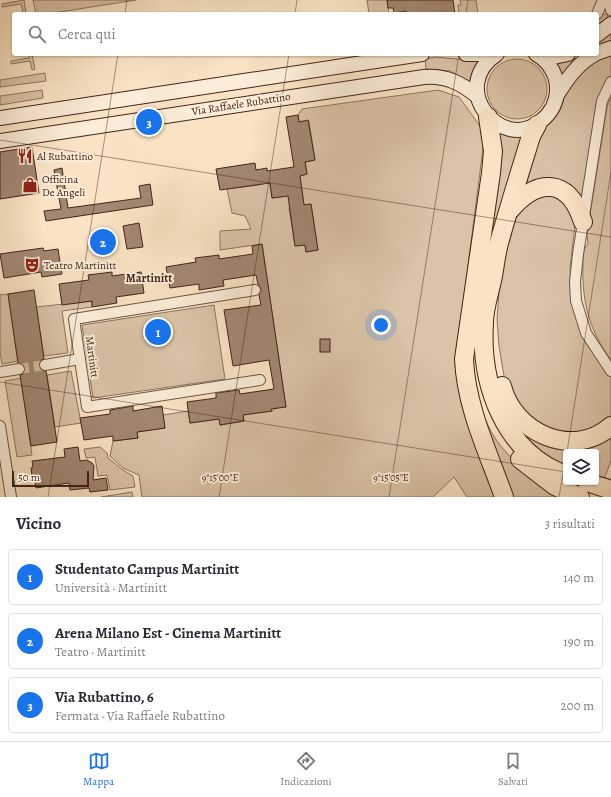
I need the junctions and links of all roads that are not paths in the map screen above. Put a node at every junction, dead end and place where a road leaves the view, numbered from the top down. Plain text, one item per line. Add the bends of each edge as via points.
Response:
1 (603, 0) edge
2 (609, 0) edge
3 (611, 10) edge
4 (598, 12) edge
5 (611, 24) edge
6 (599, 33) edge
7 (611, 48) edge
8 (599, 53) edge
9 (408, 56) edge
10 (494, 56) edge
11 (593, 56) edge
12 (540, 57) edge
13 (611, 82) edge
14 (557, 95) junction
15 (477, 96) junction
16 (488, 117) junction
17 (0, 118) edge
18 (537, 125) junction
19 (0, 141) edge
20 (509, 210) junction
21 (583, 222) junction
22 (493, 277) junction
23 (255, 290) dead end
24 (471, 312) junction
25 (80, 359) junction
26 (45, 365) tunnel mouth
27 (19, 369) tunnel mouth
28 (611, 371) edge
29 (0, 372) edge
30 (260, 380) dead end
31 (0, 426) edge
32 (611, 426) edge
33 (563, 473) edge
34 (596, 485) edge
35 (611, 490) edge
36 (11, 497) edge
37 (504, 497) edge
38 (580, 497) edge

1 - 4 street
2 - 3 street
5 - 6 street
7 - 8 street
9 - 17 street, Via Raffaele Rubattino
10 - 15 street via 481,72
11 - 14 street via 581,63
12 - 14 street via 555,76
13 - 21 street via 602,101
14 - 18 street via 550,112
15 - 16 street, Via Raffaele Rubattino
15 - 19 street, Via Raffaele Rubattino via 456,81 424,77
16 - 18 street via 497,124 511,129
16 - 24 highway via 493,151
18 - 20 highway via 531,136
20 - 21 highway via 529,191 540,187 552,187 573,198
20 - 22 highway
21 - 28 street via 577,261 576,301 586,333
22 - 32 highway via 493,345 503,390 518,417 541,435 570,441 599,435
22 - 33 highway via 486,299 484,324 490,388 507,429 539,460
23 - 25 street, Martinitt via 74,319
24 - 37 highway via 464,359 468,397
24 - 38 highway via 478,386 500,434 515,454 532,470 554,486
25 - 26 street
25 - 30 street, Martinitt via 87,407
27 - 29 street
31 - 36 street
34 - 35 highway

